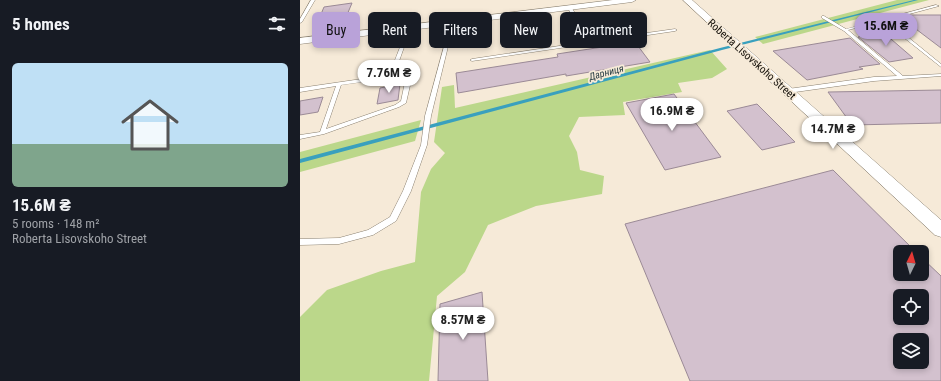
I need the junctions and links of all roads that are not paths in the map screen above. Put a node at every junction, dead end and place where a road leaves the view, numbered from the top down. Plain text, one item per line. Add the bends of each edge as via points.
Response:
1 (314, 0) edge
2 (627, 0) edge
3 (688, 0) edge
4 (937, 6) dead end
5 (570, 8) junction
6 (572, 12) edge
7 (492, 17) edge
8 (823, 18) dead end
9 (884, 20) junction
10 (300, 22) edge
11 (675, 30) dead end
12 (845, 30) junction
13 (368, 33) edge
14 (647, 34) edge
15 (300, 42) edge
16 (560, 47) edge
17 (402, 48) edge
18 (445, 48) edge
19 (472, 60) dead end
20 (941, 66) edge
21 (941, 75) edge
22 (391, 76) junction
23 (901, 77) junction
24 (339, 84) junction
25 (300, 90) edge
26 (788, 91) junction
27 (322, 133) junction
28 (300, 137) edge
29 (940, 229) edge
30 (300, 242) edge

1 - 10 lane
2 - 5 street
3 - 26 street, Roberta Lisovskoho Street
4 - 9 lane
5 - 6 lane
5 - 7 street
8 - 12 lane
9 - 12 lane
9 - 20 lane
11 - 14 lane
12 - 23 lane
13 - 15 street
16 - 19 lane
17 - 22 lane
18 - 30 lane via 428,116 424,145 408,191 392,219 370,233 339,241
21 - 23 lane
22 - 24 lane
22 - 27 lane via 408,81 404,102
23 - 26 lane
24 - 25 lane
24 - 27 lane
26 - 29 street, Roberta Lisovskoho Street
27 - 28 lane

